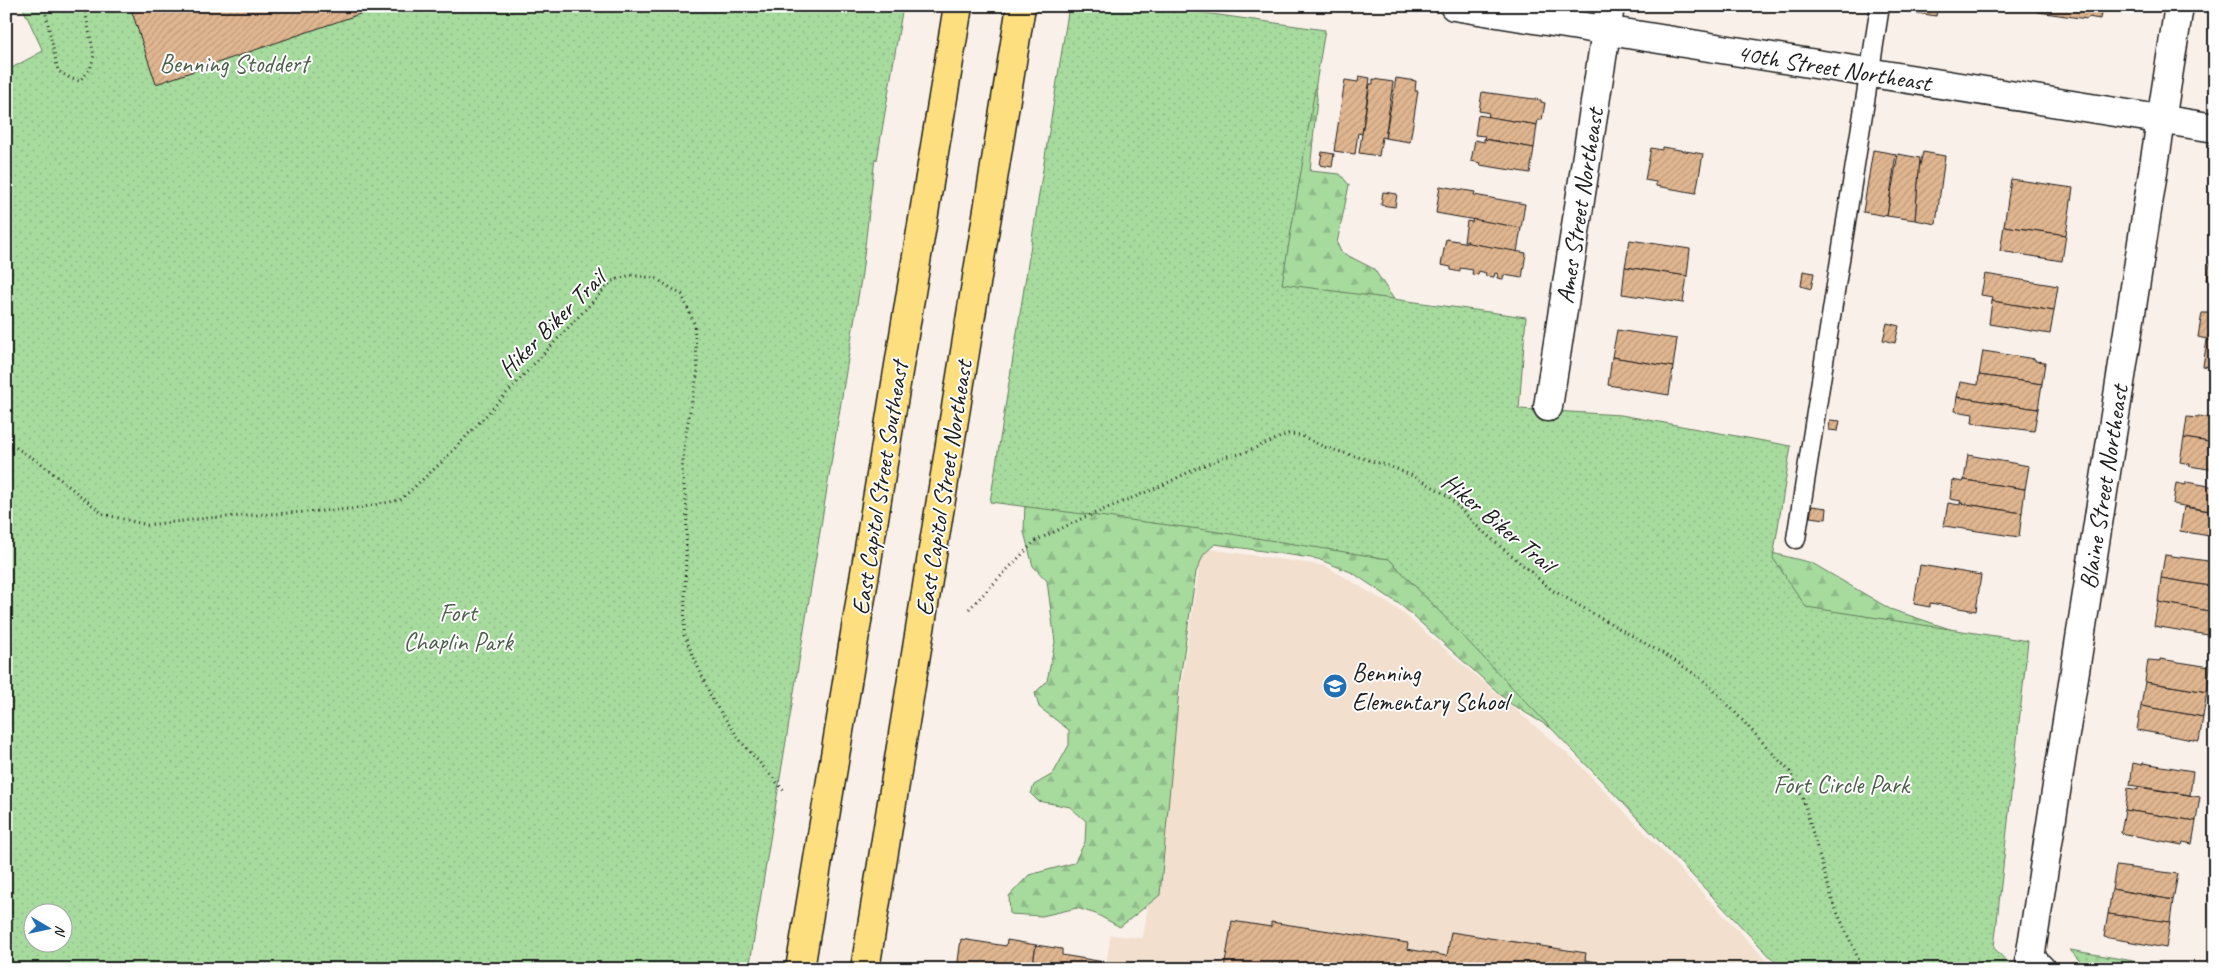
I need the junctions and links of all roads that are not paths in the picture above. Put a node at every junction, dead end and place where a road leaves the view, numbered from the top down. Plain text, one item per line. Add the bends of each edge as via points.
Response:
1 (958, 6) edge
2 (1021, 6) edge
3 (1454, 6) edge
4 (1880, 6) edge
5 (2179, 6) edge
6 (1608, 19) edge
7 (1869, 73) junction
8 (2161, 120) junction
9 (2215, 128) edge
10 (1548, 407) dead end
11 (1796, 539) dead end
12 (2034, 965) edge
13 (800, 969) edge
14 (865, 969) edge

1 - 13 main road, East Capitol Street Southeast
2 - 14 main road, East Capitol Street Northeast
3 - 6 street, 40th Street Northeast
4 - 7 lane
5 - 8 street, Blaine Street Northeast
6 - 7 street, 40th Street Northeast
6 - 10 street, Ames Street Northeast
7 - 8 street, 40th Street Northeast
7 - 11 lane
8 - 9 street, 40th Street Northeast
8 - 12 street, Blaine Street Northeast

